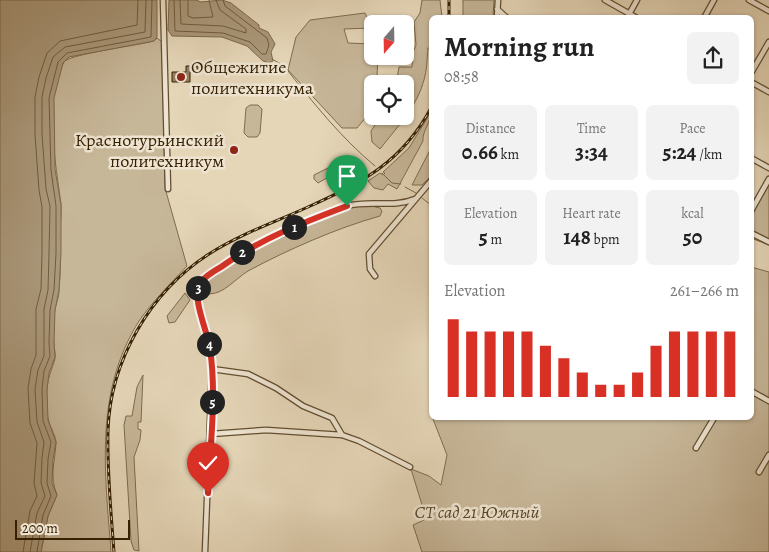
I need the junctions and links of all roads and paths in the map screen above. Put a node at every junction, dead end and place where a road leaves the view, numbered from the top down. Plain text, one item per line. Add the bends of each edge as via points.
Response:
1 (163, 0) edge
2 (498, 0) edge
3 (605, 0) edge
4 (637, 0) edge
5 (714, 0) edge
6 (749, 0) edge
7 (497, 9) junction
8 (769, 11) edge
9 (496, 15) edge
10 (504, 15) edge
11 (628, 15) edge
12 (706, 15) edge
13 (769, 42) edge
14 (754, 68) edge
15 (754, 84) edge
16 (769, 92) edge
17 (754, 160) edge
18 (769, 168) edge
19 (769, 179) edge
20 (429, 183) edge
21 (168, 190) dead end
22 (415, 200) junction
23 (754, 206) edge
24 (754, 234) edge
25 (769, 242) edge
26 (375, 276) dead end
27 (212, 369) junction
28 (754, 393) edge
29 (769, 402) edge
30 (713, 420) edge
31 (210, 434) junction
32 (342, 435) junction
33 (696, 448) dead end
34 (769, 454) edge
35 (410, 467) dead end
36 (759, 472) dead end
37 (205, 552) edge

1 - 21 street
2 - 7 street
3 - 11 street
4 - 11 street
5 - 12 street
6 - 8 street
7 - 9 street
7 - 10 street
13 - 14 street
15 - 16 street
17 - 18 street
19 - 23 street
20 - 22 street
22 - 26 street via 369,254 370,269
22 - 27 street via 347,206 258,242 201,282 198,299
24 - 25 street
27 - 31 street
27 - 32 street via 248,374 276,388 303,406 332,418
28 - 29 street
30 - 33 street
31 - 32 street via 266,430
31 - 37 street
32 - 35 street
34 - 36 street

